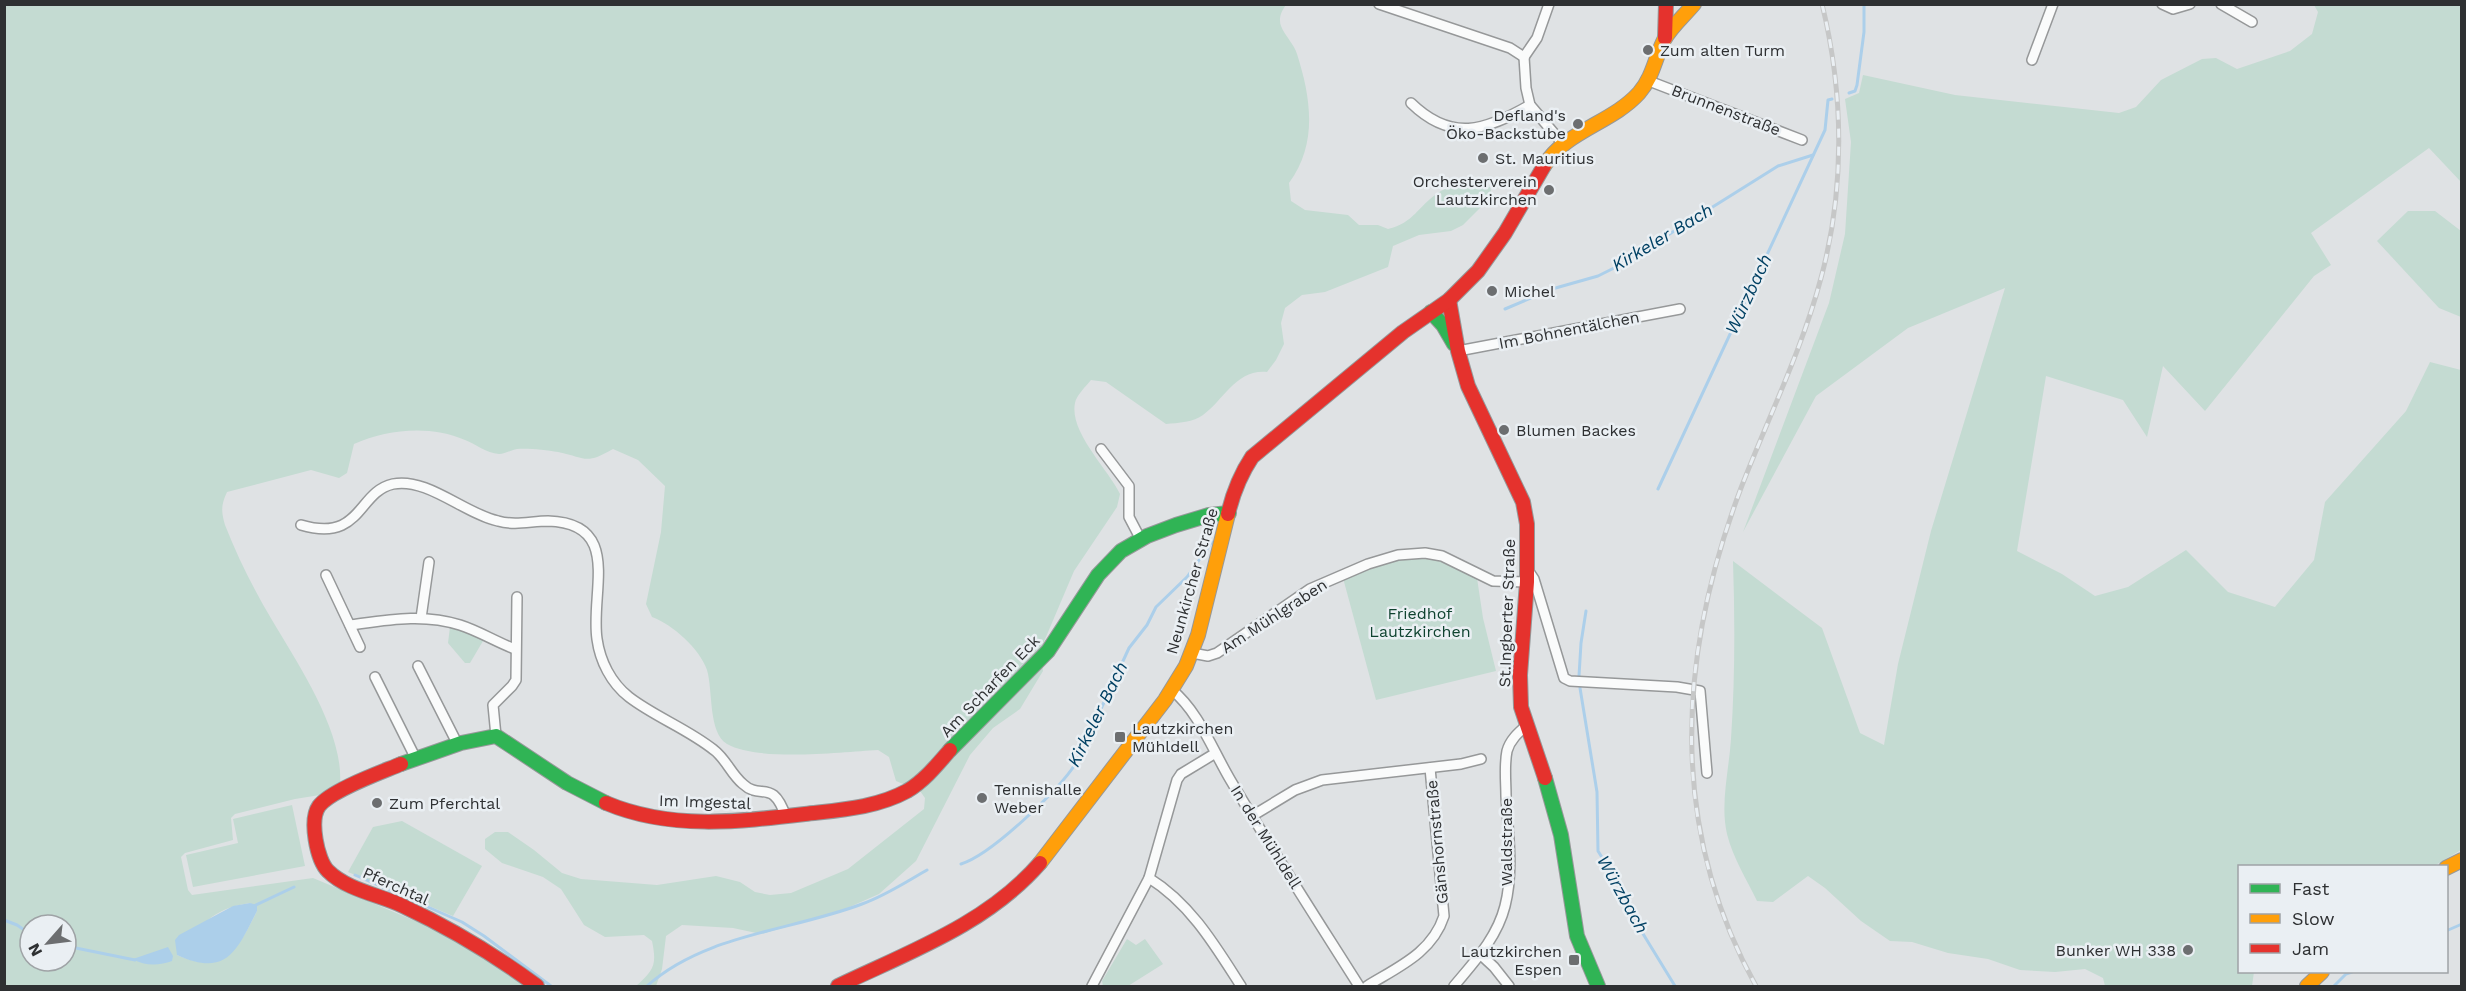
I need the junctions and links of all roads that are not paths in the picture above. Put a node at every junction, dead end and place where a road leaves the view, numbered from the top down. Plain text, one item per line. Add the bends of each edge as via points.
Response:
1 (1379, 4) edge
2 (1549, 4) edge
3 (1666, 4) edge
4 (1682, 4) edge
5 (1692, 4) edge
6 (2053, 4) edge
7 (2162, 4) edge
8 (2190, 4) edge
9 (2221, 4) edge
10 (2252, 22) dead end
11 (1665, 38) junction
12 (1524, 57) junction
13 (2031, 60) dead end
14 (1649, 81) junction
15 (1411, 103) dead end
16 (1530, 105) junction
17 (1802, 140) dead end
18 (1563, 144) junction
19 (1449, 300) junction
20 (1680, 309) dead end
21 (1431, 312) junction
22 (1458, 351) junction
23 (1101, 449) dead end
24 (1229, 513) junction
25 (301, 525) dead end
26 (1140, 538) junction
27 (429, 562) dead end
28 (326, 575) dead end
29 (1527, 575) junction
30 (517, 597) dead end
31 (421, 618) junction
32 (350, 625) junction
33 (360, 646) dead end
34 (515, 649) junction
35 (1192, 653) junction
36 (418, 666) dead end
37 (375, 677) dead end
38 (1172, 690) junction
39 (1526, 726) junction
40 (496, 736) junction
41 (457, 743) junction
42 (1214, 754) junction
43 (416, 759) junction
44 (1481, 759) dead end
45 (1430, 768) junction
46 (1707, 773) dead end
47 (900, 795) joint
48 (1252, 816) junction
49 (786, 817) junction
50 (2462, 860) edge
51 (2448, 867) edge
52 (1149, 879) junction
53 (1480, 954) junction
54 (2321, 973) edge
55 (537, 987) edge
56 (837, 987) edge
57 (1092, 987) edge
58 (1241, 987) edge
59 (1359, 987) edge
60 (1367, 987) edge
61 (1454, 987) edge
62 (1509, 987) edge
63 (1598, 987) edge
64 (2307, 987) edge

1 - 12 street via 1510,48
2 - 12 street via 1538,38
3 - 11 main road
4 - 5 main road
5 - 11 main road
6 - 13 street
7 - 8 street via 2173,9
9 - 10 street
11 - 14 main road
12 - 16 street
14 - 17 street, Brunnenstraße
14 - 18 main road, Neunkircher Straße via 1626,104
15 - 16 street via 1430,120 1459,130 1507,118
16 - 18 street
18 - 19 main road, Neunkircher Straße via 1542,167 1487,261
19 - 21 main road, Neunkircher Straße
19 - 22 main road, St.Ingberter Straße
20 - 22 street, Im Bohnentälchen
21 - 22 main road, St.Ingberter Straße
21 - 24 main road, Neunkircher Straße via 1252,457 1239,479
22 - 29 main road, St.Ingberter Straße via 1474,401 1523,502
23 - 26 street via 1129,486 1129,517
24 - 26 main road, Am Scharfen Eck via 1209,514
24 - 35 main road, Neunkircher Straße
25 - 49 street via 326,529 345,524 381,489 402,483 420,486 497,521 573,524 592,540 599,556 597,638 615,684 630,698 715,750 744,786 770,792 781,803
26 - 47 main road, Am Scharfen Eck via 1106,565 1058,640 1036,664 928,775
27 - 31 street
28 - 32 street
29 - 35 street, Am Mühlgraben via 1494,581 1442,556 1398,555 1310,589 1217,653
29 - 39 main road, St.Ingberter Straße via 1519,693
29 - 46 street via 1534,579 1564,678 1700,691
30 - 34 street
31 - 32 street
31 - 34 street via 457,624
32 - 33 street
34 - 40 street via 516,680 493,705
35 - 38 main road, Neunkircher Straße
36 - 41 street
37 - 43 street
38 - 42 street, In der Mühldell via 1191,709
38 - 56 main road, Neunkircher Straße via 1049,852 1008,896 974,920
39 - 53 street, Waldstraße via 1516,734 1507,752 1509,856 1505,905 1499,924
39 - 63 main road, St.Ingberter Straße via 1553,802 1577,936
40 - 41 main road
40 - 49 main road, Im Imgestal via 585,794 628,811 661,819 708,822
41 - 43 main road
42 - 48 street, In der Mühldell
42 - 52 street via 1177,780
43 - 55 main road, Pferchtal via 318,806 314,819 327,870 483,947
44 - 45 street
45 - 48 street via 1322,780 1295,790
45 - 60 street, Gänshornstraße via 1444,916 1440,929 1424,950
47 - 49 main road, Im Imgestal via 864,806
48 - 59 street, In der Mühldell
50 - 51 main road
52 - 57 street
52 - 58 street via 1190,913
53 - 61 street, Waldstraße
53 - 62 street
54 - 64 main road

